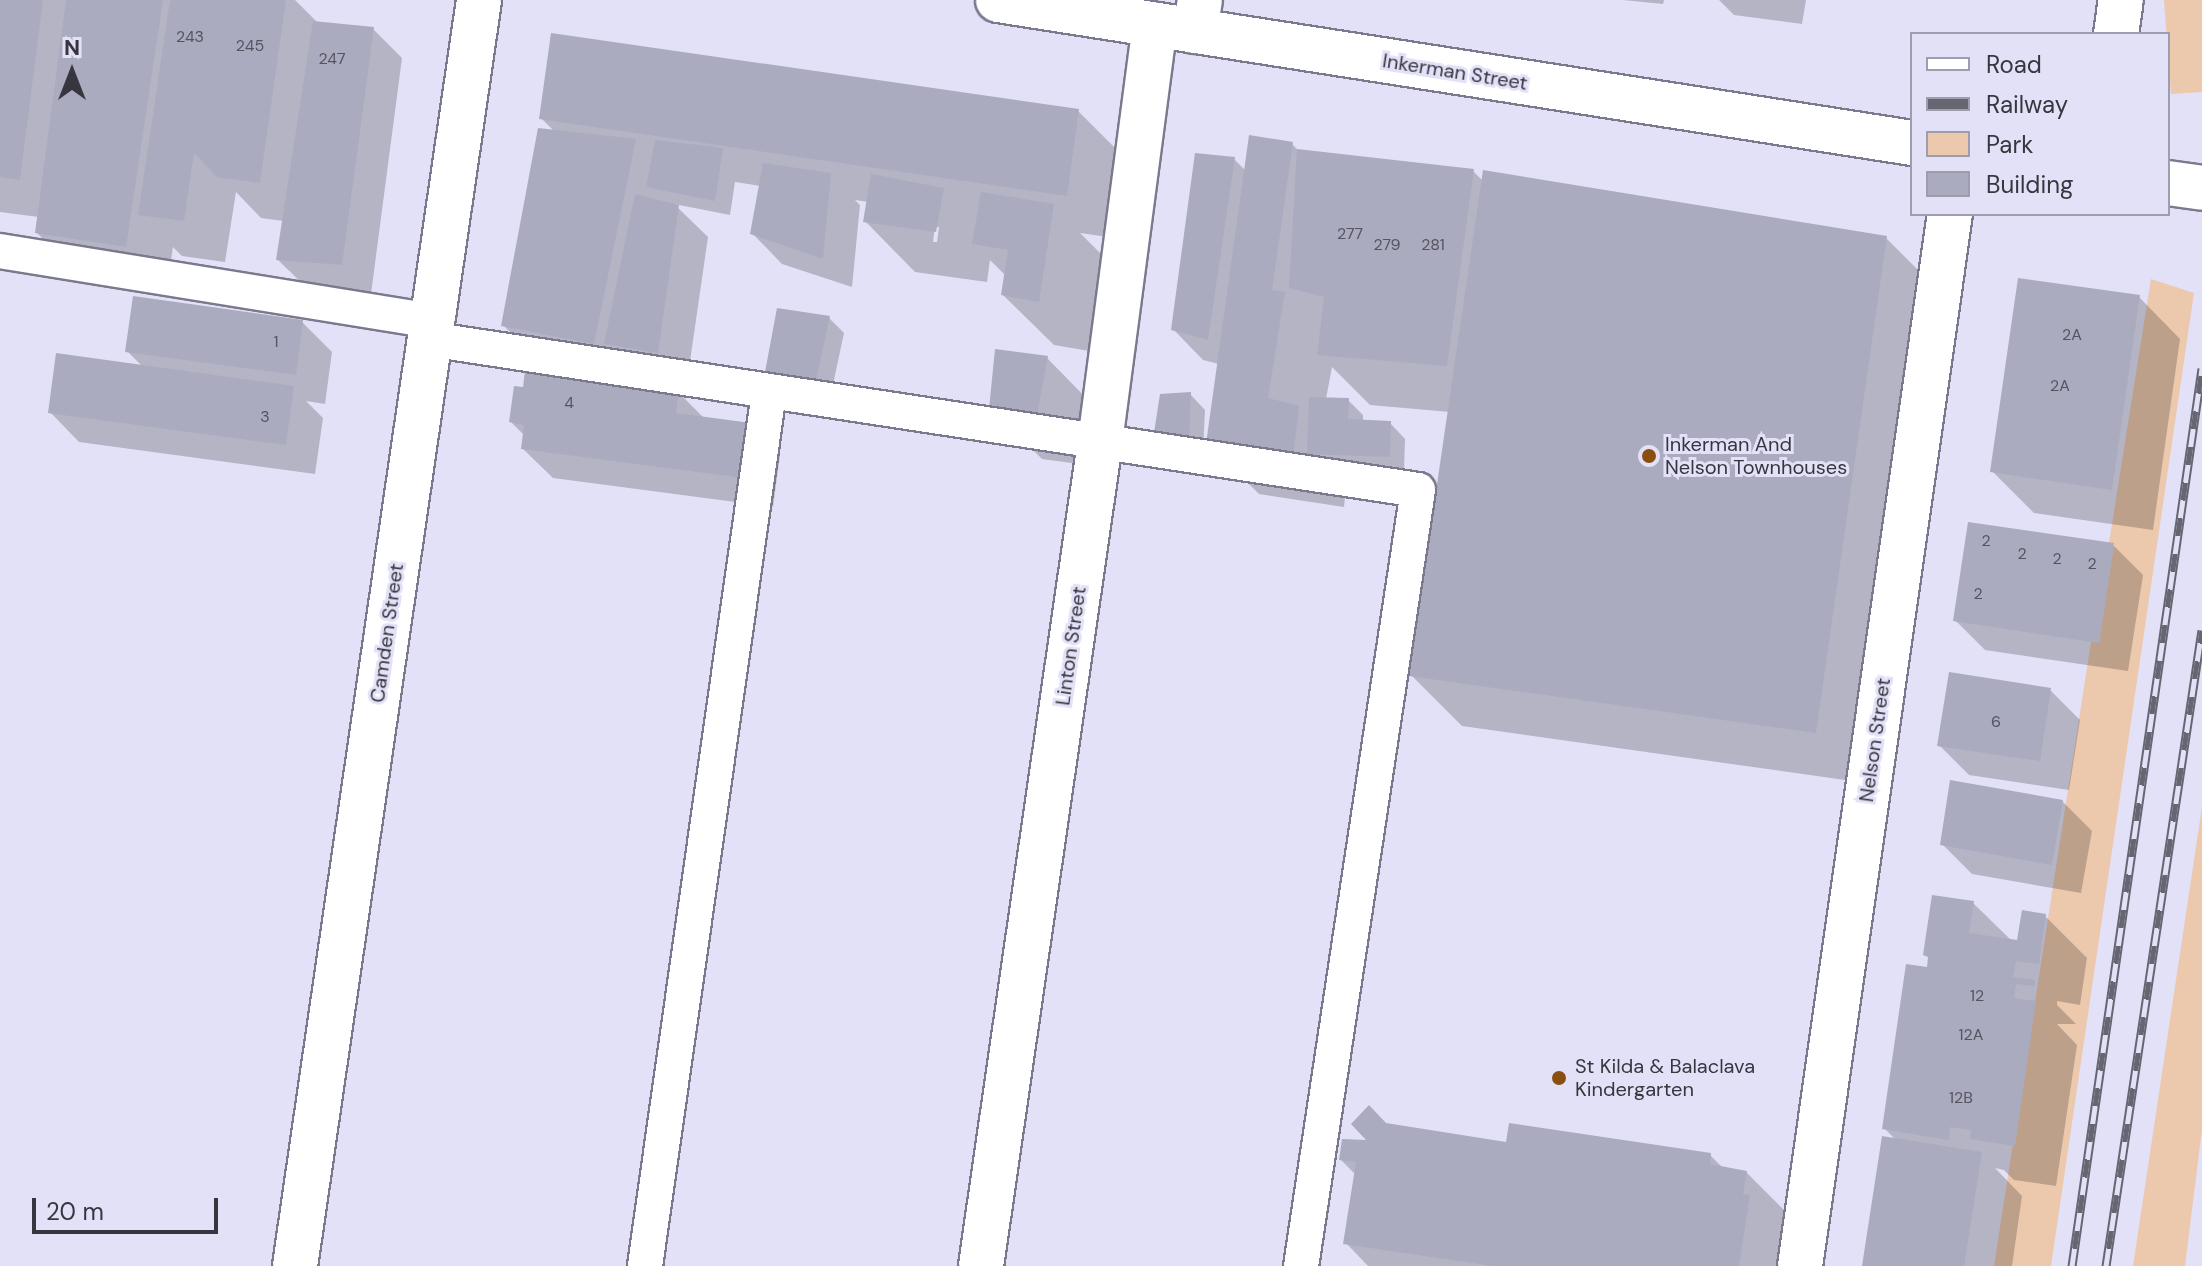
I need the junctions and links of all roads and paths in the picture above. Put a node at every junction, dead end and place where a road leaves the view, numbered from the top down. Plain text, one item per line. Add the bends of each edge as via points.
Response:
1 (479, 0) edge
2 (998, 0) edge
3 (2121, 0) edge
4 (1183, 18) edge
5 (2116, 32) edge
6 (1910, 143) edge
7 (2170, 183) edge
8 (2202, 188) edge
9 (1950, 216) edge
10 (0, 251) edge
11 (430, 330) junction
12 (769, 392) junction
13 (1100, 442) junction
14 (295, 1266) edge
15 (645, 1266) edge
16 (981, 1266) edge
17 (1301, 1266) edge
18 (1800, 1266) edge

1 - 11 street, Camden Street
2 - 4 street, Inkerman Street
3 - 5 street
4 - 6 street, Inkerman Street
4 - 13 street, Linton Street
7 - 8 street
9 - 18 street, Nelson Street
10 - 11 lane
11 - 12 lane
11 - 14 street, Camden Street
12 - 13 lane
12 - 15 lane
13 - 16 street, Linton Street
13 - 17 lane via 1418,490

